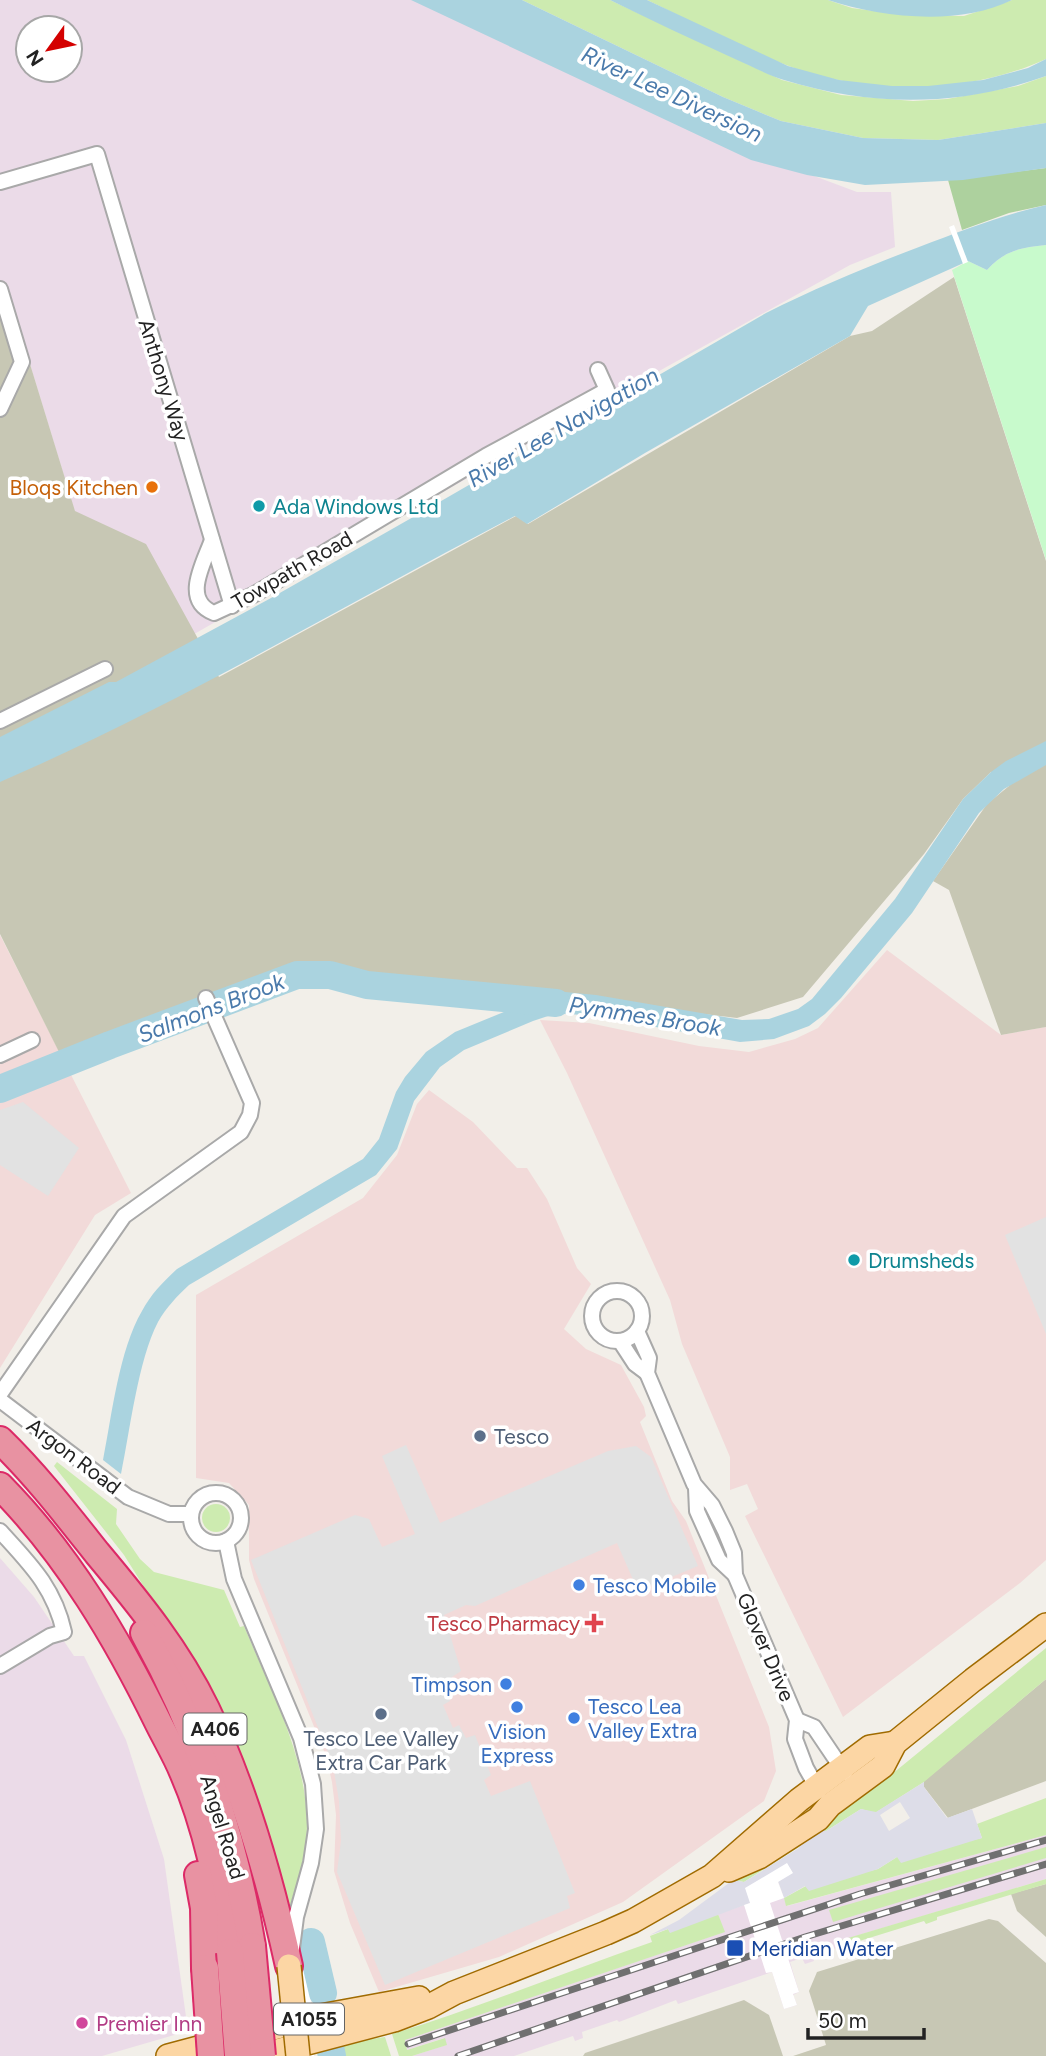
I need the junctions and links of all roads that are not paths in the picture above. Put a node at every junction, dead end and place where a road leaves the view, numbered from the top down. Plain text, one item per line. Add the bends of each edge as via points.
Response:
1 (0, 182) edge
2 (0, 289) edge
3 (598, 370) dead end
4 (0, 409) edge
5 (212, 540) junction
6 (232, 606) junction
7 (104, 669) dead end
8 (0, 721) edge
9 (206, 999) dead end
10 (32, 1040) dead end
11 (0, 1055) edge
12 (636, 1331) junction
13 (621, 1341) junction
14 (647, 1373) junction
15 (0, 1394) edge
16 (0, 1400) edge
17 (0, 1440) edge
18 (0, 1486) edge
19 (191, 1514) junction
20 (0, 1531) edge
21 (226, 1541) junction
22 (89, 1542) junction
23 (1046, 1624) edge
24 (0, 1666) edge
25 (797, 1720) junction
26 (164, 1734) junction
27 (895, 1743) junction
28 (842, 1767) junction
29 (832, 1795) junction
30 (241, 1949) junction
31 (289, 1951) junction
32 (454, 1993) junction
33 (168, 2056) edge
34 (211, 2056) edge
35 (238, 2056) edge
36 (260, 2056) edge
37 (298, 2056) edge

1 - 5 street, Anthony Way via 97,154
2 - 4 street via 22,362
3 - 6 street, Towpath Road via 607,390
5 - 6 street, Anthony Way
5 - 6 street, Towpath Road via 195,586 197,598 214,613
7 - 8 street
9 - 15 street via 251,1103 247,1124 124,1216
10 - 11 street
12 - 13 street
12 - 13 street via 642,1317 638,1303 627,1293 605,1295 594,1305 593,1322 603,1337
12 - 14 street, Glover Drive via 649,1358
13 - 14 street, Glover Drive via 635,1364
14 - 25 street, Glover Drive via 696,1488 697,1511 719,1560 735,1575
16 - 19 street, Argon Road via 128,1497 169,1514
17 - 22 highway, A406
18 - 26 highway, A406 via 79,1583 129,1663
19 - 21 street via 198,1535 211,1542
19 - 21 street via 197,1501 209,1493 230,1496 241,1517 237,1531
20 - 24 street via 51,1592 65,1632
21 - 31 street via 234,1578 300,1738 313,1784 312,1863
22 - 30 highway, Angel Road / A406 via 150,1645 202,1757 236,1861
22 - 31 highway, A406 via 178,1657 206,1709 256,1841
23 - 27 main road, A1055
25 - 28 street, Glover Drive via 814,1727
25 - 29 street, Glover Drive via 794,1739
26 - 30 highway, Angel Road / A406 via 183,1771 222,1904
26 - 34 highway, bridge via 204,1908
27 - 28 main road, A1055 via 870,1747
27 - 29 main road, A1055 via 883,1766
28 - 29 main road, A1055
29 - 32 main road, A1055 via 799,1800 712,1875 663,1905 606,1933
30 - 35 highway, Angel Road / A406, bridge
30 - 36 highway, Angel Road / A406, bridge
31 - 37 main road, A406, bridge
32 - 33 main road, A1055 via 315,2018
32 - 36 main road, A1055 via 394,2020

